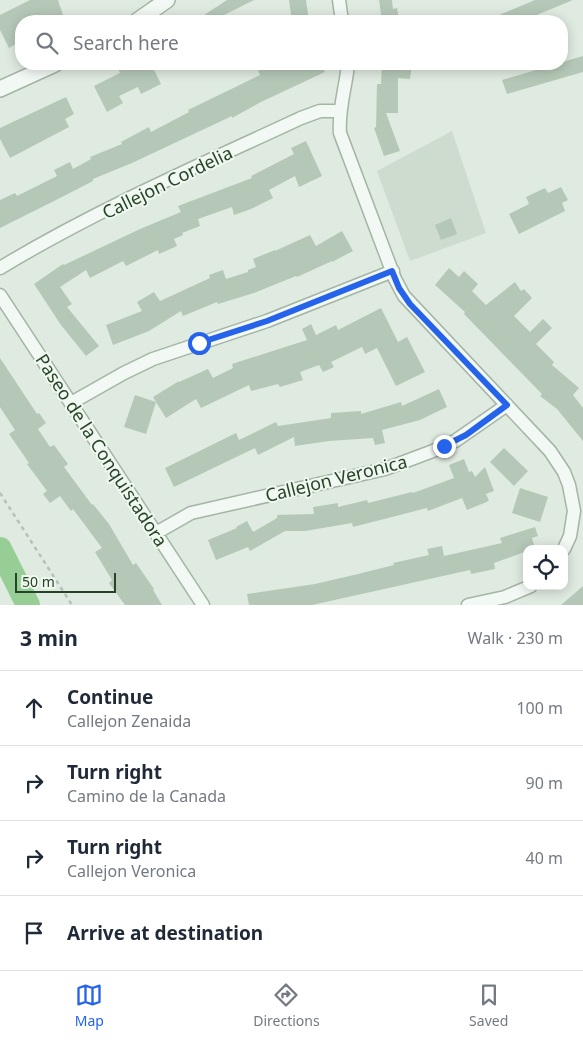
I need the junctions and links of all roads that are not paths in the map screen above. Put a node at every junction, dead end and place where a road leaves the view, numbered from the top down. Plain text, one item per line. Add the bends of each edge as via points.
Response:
1 (167, 0) edge
2 (338, 0) edge
3 (146, 15) edge
4 (341, 15) edge
5 (42, 70) edge
6 (348, 70) edge
7 (0, 89) edge
8 (339, 111) junction
9 (0, 268) edge
10 (392, 271) junction
11 (0, 295) edge
12 (71, 403) junction
13 (507, 405) junction
14 (156, 533) junction
15 (566, 545) edge
16 (523, 589) edge
17 (203, 605) edge
18 (468, 605) edge

1 - 3 street
2 - 4 street
5 - 7 street
6 - 8 street
8 - 9 street, Callejon Cordelia via 320,111 301,118 54,236
8 - 10 street via 342,142
10 - 12 street via 267,321 153,359
10 - 13 street via 410,304
11 - 12 street, Paseo de la Conquistadora
12 - 14 street, Paseo de la Conquistadora
13 - 14 street, Callejon Veronica via 455,441 385,469 190,513
13 - 15 street via 557,460 569,484 573,517
14 - 17 street, Paseo de la Conquistadora
16 - 18 street

